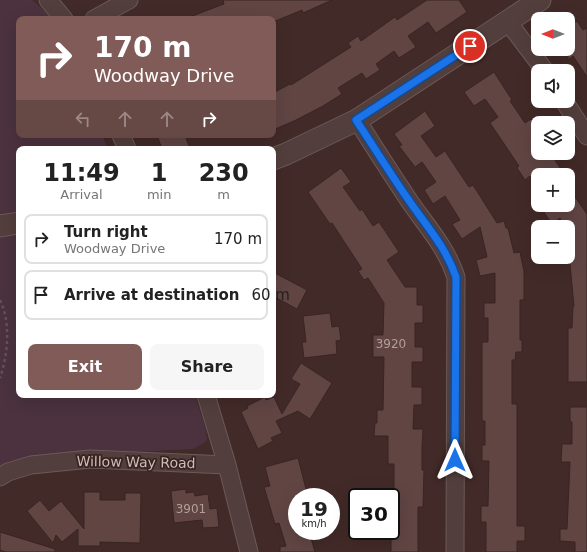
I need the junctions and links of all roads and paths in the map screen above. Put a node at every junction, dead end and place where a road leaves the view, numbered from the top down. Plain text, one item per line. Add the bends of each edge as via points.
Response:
1 (48, 0) edge
2 (129, 0) edge
3 (540, 0) edge
4 (61, 16) edge
5 (100, 16) edge
6 (508, 22) junction
7 (540, 64) edge
8 (569, 108) edge
9 (356, 120) junction
10 (587, 136) edge
11 (276, 158) edge
12 (16, 223) edge
13 (0, 226) edge
14 (0, 300) edge
15 (0, 378) edge
16 (207, 398) edge
17 (228, 465) junction
18 (0, 478) edge
19 (249, 552) edge
20 (455, 552) edge

1 - 4 street
2 - 5 street
3 - 6 street
6 - 7 street
6 - 9 street
8 - 10 street
9 - 11 street
9 - 20 street via 443,247 456,277
12 - 13 street
14 - 15 path via 8,331
16 - 17 street
17 - 18 street, Willow Way Road via 90,459 31,465 8,472
17 - 19 street

